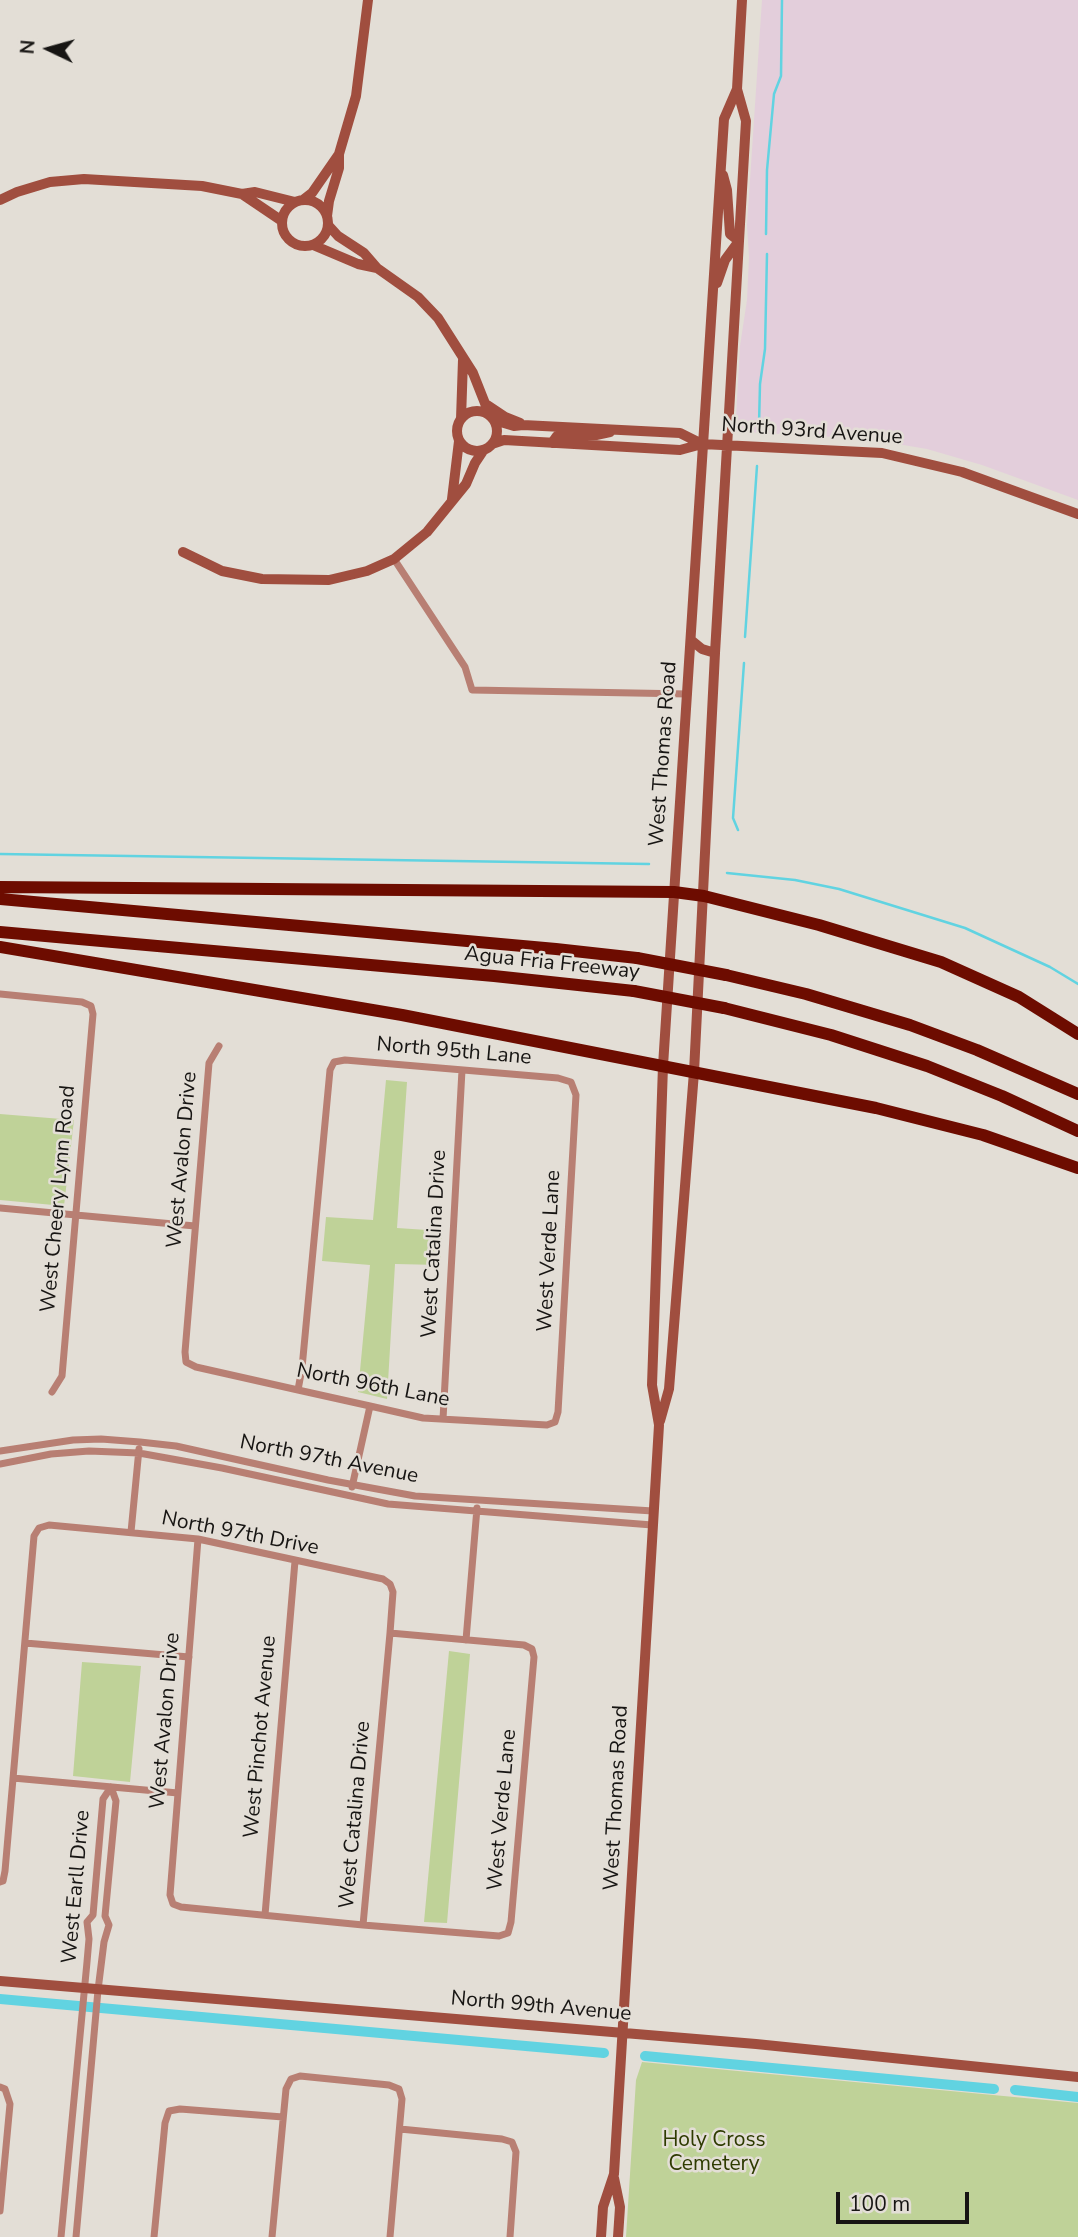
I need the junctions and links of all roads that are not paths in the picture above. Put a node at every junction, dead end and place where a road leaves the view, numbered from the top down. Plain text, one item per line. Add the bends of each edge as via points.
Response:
1 (368, 0) edge
2 (742, 0) edge
3 (737, 89) junction
4 (339, 154) junction
5 (721, 165) junction
6 (242, 194) junction
7 (0, 200) edge
8 (299, 201) junction
9 (282, 221) junction
10 (328, 221) junction
11 (739, 241) junction
12 (313, 245) junction
13 (377, 268) junction
14 (712, 297) junction
15 (463, 360) junction
16 (485, 403) junction
17 (492, 418) junction
18 (461, 419) junction
19 (523, 425) junction
20 (621, 430) junction
21 (460, 441) junction
22 (552, 443) junction
23 (702, 444) junction
24 (727, 446) junction
25 (488, 447) junction
26 (452, 500) junction
27 (1078, 514) edge
28 (183, 552) dead end
29 (394, 559) junction
30 (691, 640) junction
31 (715, 653) junction
32 (688, 694) junction
33 (0, 887) edge
34 (674, 892) junction
35 (704, 896) junction
36 (0, 900) edge
37 (0, 932) edge
38 (0, 947) edge
39 (0, 995) edge
40 (1078, 1034) edge
41 (219, 1046) dead end
42 (663, 1066) junction
43 (462, 1070) junction
44 (694, 1072) junction
45 (571, 1082) joint
46 (1078, 1094) edge
47 (1078, 1131) edge
48 (1078, 1168) edge
49 (0, 1208) edge
50 (76, 1214) junction
51 (195, 1226) junction
52 (186, 1362) joint
53 (298, 1390) junction
54 (52, 1392) dead end
55 (370, 1406) junction
56 (443, 1419) junction
57 (555, 1422) joint
58 (659, 1425) junction
59 (139, 1442) junction
60 (0, 1451) edge
61 (139, 1453) junction
62 (0, 1464) edge
63 (352, 1485) junction
64 (349, 1496) junction
65 (478, 1499) junction
66 (477, 1510) junction
67 (653, 1511) junction
68 (652, 1525) junction
69 (131, 1532) junction
70 (198, 1539) junction
71 (295, 1561) junction
72 (390, 1584) joint
73 (390, 1633) junction
74 (466, 1640) junction
75 (25, 1643) junction
76 (189, 1657) junction
77 (13, 1778) junction
78 (111, 1787) junction
79 (178, 1793) junction
80 (1, 1881) edge
81 (93, 1914) junction
82 (265, 1915) junction
83 (105, 1916) junction
84 (363, 1925) junction
85 (0, 1981) edge
86 (85, 1989) junction
87 (98, 1990) junction
88 (623, 2032) junction
89 (1078, 2077) edge
90 (3, 2088) edge
91 (283, 2118) junction
92 (400, 2129) junction
93 (614, 2174) junction
94 (0, 2211) edge
95 (61, 2237) edge
96 (76, 2237) edge
97 (154, 2237) edge
98 (272, 2237) edge
99 (390, 2237) edge
100 (510, 2237) edge
101 (601, 2237) edge
102 (618, 2237) edge

1 - 4 main road via 356,96
2 - 3 main road, West Thomas Road
3 - 5 main road, West Thomas Road via 724,119
3 - 11 main road, West Thomas Road via 746,121
4 - 8 main road via 312,193
4 - 10 main road
5 - 11 main road via 728,227 731,237
5 - 14 main road, West Thomas Road
6 - 7 main road via 183,184 85,179 50,182
6 - 8 main road via 255,192
6 - 9 main road
8 - 9 main road via 288,207
8 - 10 main road via 318,204
9 - 12 main road via 294,243
10 - 12 main road via 323,237
10 - 13 main road via 338,236
11 - 14 main road via 725,260
11 - 24 main road, West Thomas Road
12 - 13 main road
13 - 15 main road via 426,305 448,331
14 - 23 main road, West Thomas Road
15 - 16 main road
15 - 18 main road
16 - 17 main road
16 - 19 main road
17 - 18 main road via 478,411
17 - 19 main road, North 93rd Avenue via 505,426
17 - 25 main road via 497,433
18 - 21 main road
19 - 20 main road, North 93rd Avenue
20 - 22 main road via 557,436
20 - 23 main road, North 93rd Avenue via 680,433
21 - 25 main road via 470,450
21 - 26 main road
22 - 23 main road, North 93rd Avenue via 680,450
22 - 25 main road, North 93rd Avenue via 504,440
23 - 24 main road, North 93rd Avenue
23 - 30 main road, West Thomas Road
24 - 27 main road, North 93rd Avenue via 851,450 908,457
24 - 31 main road, West Thomas Road
25 - 26 main road
26 - 29 main road via 427,532
28 - 29 main road via 235,575 292,580 342,578
29 - 32 street via 465,667 472,690
30 - 31 main road
30 - 32 main road, West Thomas Road
31 - 35 main road, West Thomas Road
32 - 34 main road, West Thomas Road
33 - 34 highway
34 - 35 highway
34 - 42 main road, West Thomas Road
35 - 40 highway via 842,932 963,971 1019,997
35 - 44 main road, West Thomas Road
36 - 46 highway, Agua Fria Freeway, bridge via 637,958 806,994 910,1025
37 - 47 highway, Agua Fria Freeway, bridge via 481,975 634,992 724,1008 927,1066
38 - 42 highway via 402,1015
39 - 50 street, West Cheery Lynn Road via 91,1006
41 - 51 street, West Avalon Drive via 209,1063
42 - 44 highway
42 - 58 main road, West Thomas Road via 652,1385
43 - 45 street, North 95th Lane
43 - 53 street, North 95th Lane via 334,1062
43 - 56 street, West Catalina Drive
44 - 48 highway via 920,1118
44 - 58 main road, West Thomas Road via 669,1389
45 - 57 street, West Verde Lane via 576,1095
49 - 50 street
50 - 51 street
50 - 54 street, West Cheery Lynn Road via 62,1376
51 - 52 street, West Avalon Drive
52 - 53 street, North 96th Lane
53 - 55 street, North 96th Lane
55 - 56 street, North 96th Lane
55 - 63 street
56 - 57 street, North 96th Lane via 547,1426
58 - 67 main road, West Thomas Road
59 - 60 street, North 97th Avenue via 73,1440
59 - 61 street
59 - 63 street, North 97th Avenue
61 - 62 street, North 97th Avenue via 51,1454
61 - 64 street, North 97th Avenue
61 - 69 street
63 - 64 street
63 - 65 street, North 97th Avenue via 415,1496
64 - 66 street, North 97th Avenue via 388,1504
65 - 66 street
65 - 67 street, North 97th Avenue
66 - 68 street, North 97th Avenue
66 - 74 street
67 - 68 main road, West Thomas Road
68 - 88 main road, West Thomas Road
69 - 70 street, North 97th Drive
69 - 75 street, North 97th Drive via 39,1528 34,1536
70 - 71 street, North 97th Drive
70 - 76 street, West Avalon Drive
71 - 72 street, North 97th Drive
71 - 82 street, West Pinchot Avenue
72 - 73 street, West Catalina Drive
73 - 74 street
73 - 84 street, West Catalina Drive
74 - 84 street, West Verde Lane via 533,1649 508,1933
75 - 76 street
75 - 77 street
76 - 79 street, West Avalon Drive
77 - 78 street
77 - 80 street
78 - 79 street
78 - 81 street, West Earll Drive via 103,1799
78 - 83 street, West Earll Drive via 116,1801
79 - 82 street, West Avalon Drive via 173,1904
81 - 83 street
81 - 86 street, West Earll Drive via 87,1922
82 - 84 street
83 - 87 street, West Earll Drive via 109,1926
85 - 86 main road, North 99th Avenue
86 - 87 main road, North 99th Avenue
86 - 95 street, West Earll Drive
87 - 88 main road, North 99th Avenue
87 - 96 street, West Earll Drive
88 - 89 main road, North 99th Avenue
88 - 93 main road, West Thomas Road
90 - 94 street via 10,2104
91 - 92 street via 290,2079 300,2076 400,2089
91 - 97 street via 169,2111
91 - 98 street
92 - 99 street
92 - 100 street via 512,2142 516,2152
93 - 101 main road, West Thomas Road via 603,2207
93 - 102 main road, West Thomas Road via 620,2207

